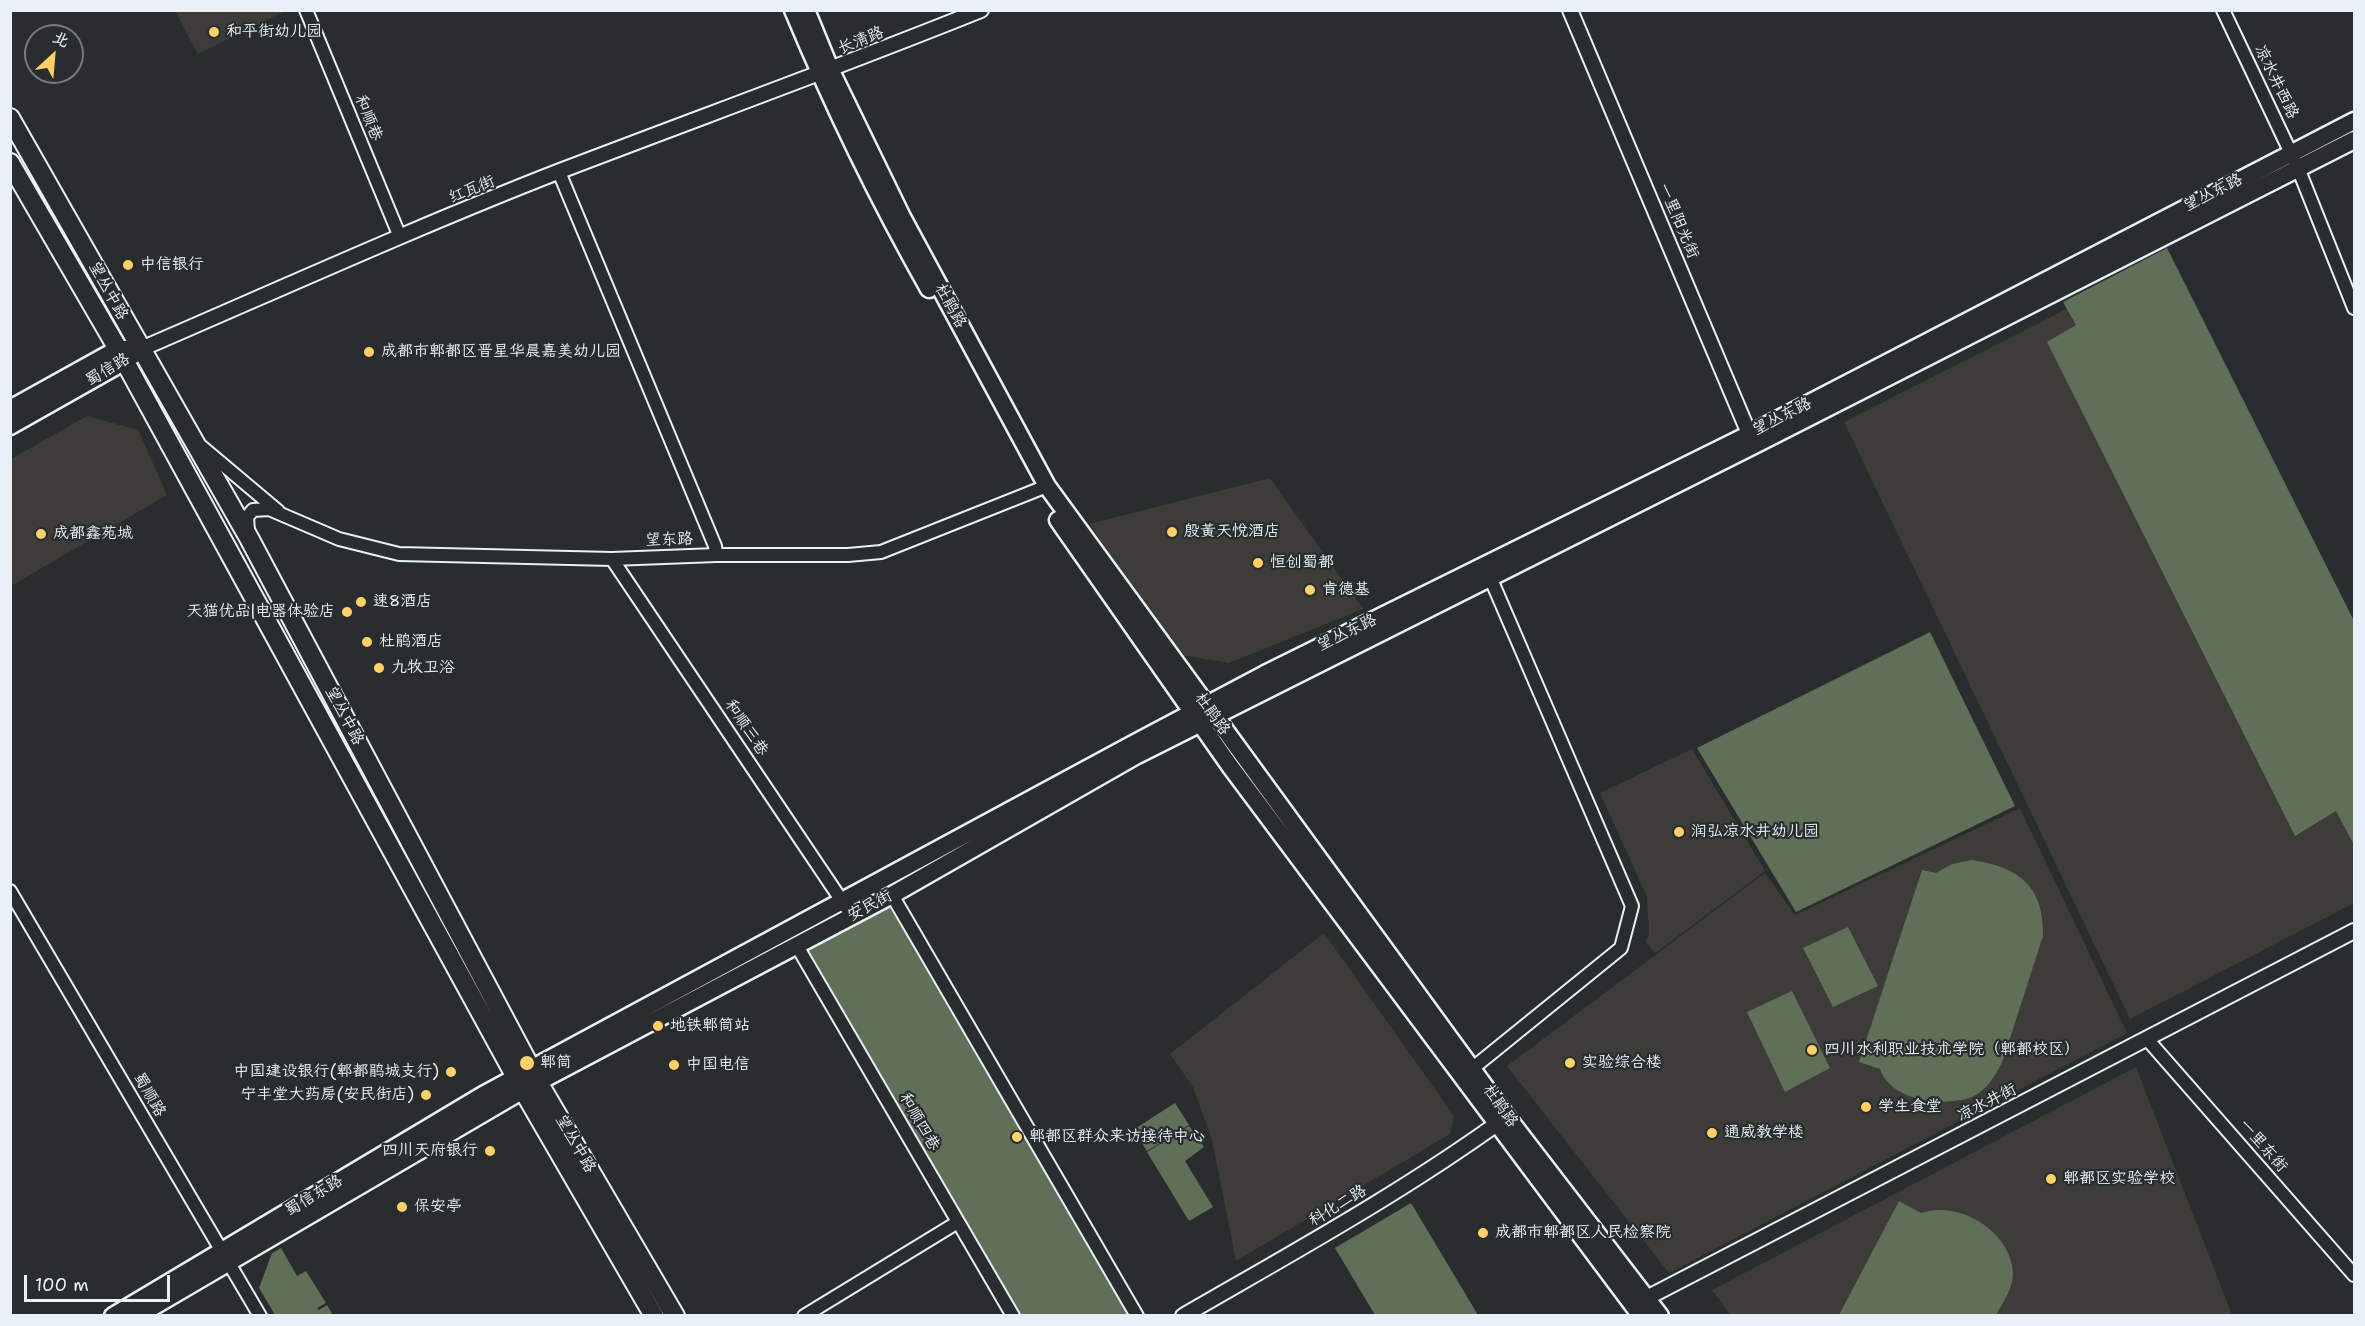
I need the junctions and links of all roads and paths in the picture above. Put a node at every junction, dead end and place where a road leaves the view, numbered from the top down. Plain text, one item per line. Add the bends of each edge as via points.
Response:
1 (306, 10) edge
2 (793, 10) edge
3 (806, 10) edge
4 (981, 10) edge
5 (1570, 10) edge
6 (2223, 10) edge
7 (825, 73) junction
8 (10, 118) edge
9 (2355, 121) edge
10 (2355, 140) edge
11 (2291, 153) junction
12 (10, 163) edge
13 (2298, 168) junction
14 (559, 172) junction
15 (400, 237) junction
16 (2355, 308) edge
17 (141, 349) junction
18 (122, 355) junction
19 (10, 409) edge
20 (10, 426) edge
21 (193, 437) junction
22 (1751, 440) junction
23 (1042, 488) junction
24 (286, 518) junction
25 (249, 538) junction
26 (716, 555) junction
27 (612, 559) junction
28 (1490, 577) junction
29 (1203, 714) junction
30 (10, 891) edge
31 (892, 895) junction
32 (842, 901) junction
33 (852, 916) junction
34 (2355, 931) edge
35 (797, 946) junction
36 (2147, 1039) junction
37 (1473, 1068) junction
38 (527, 1079) junction
39 (1502, 1124) junction
40 (958, 1222) junction
41 (225, 1256) junction
42 (2355, 1275) edge
43 (1641, 1306) edge
44 (113, 1316) edge
45 (137, 1316) edge
46 (260, 1316) edge
47 (654, 1316) edge
48 (675, 1316) edge
49 (804, 1316) edge
50 (1013, 1316) edge
51 (1137, 1316) edge
52 (1183, 1316) edge
53 (1196, 1316) edge
54 (1660, 1316) edge

1 - 15 street, 和顺巷
2 - 7 main road
3 - 7 main road
4 - 7 street, 长清路
5 - 22 street, 一里阳光街
6 - 11 street, 凉水井西路
7 - 14 street, 红瓦街
7 - 23 main road, 杜鹃路
8 - 17 main road, 望丛中路
9 - 11 main road, 望丛东路
10 - 13 main road, 望丛东路
11 - 13 street, 凉水井西路
11 - 22 main road, 望丛东路
12 - 18 main road, 望丛中路
13 - 16 street, 凉水井西路
13 - 22 main road, 望丛东路
14 - 15 street, 红瓦街
14 - 26 street
15 - 17 street, 红瓦街
17 - 18 main road, 蜀信路
17 - 21 main road, 望丛中路
18 - 19 main road, 蜀信路
18 - 20 main road, 蜀信路
18 - 38 main road, 望丛中路
21 - 24 street, 望东路
21 - 25 main road, 望丛中路
22 - 28 main road, 望丛东路
22 - 29 main road, 望丛东路
23 - 26 street, 望东路 via 881,552
23 - 29 main road, 杜鹃路
24 - 25 street, 望东路 via 269,509 253,510 247,517
24 - 27 street, 望东路 via 339,539 399,554
25 - 38 main road, 望丛中路
26 - 27 street, 望东路
27 - 32 street, 和顺三巷
28 - 29 main road, 望丛东路
28 - 37 street via 1632,906 1621,948
29 - 31 main road, 安民街
29 - 32 main road, 安民街
29 - 37 main road, 杜鹃路
29 - 39 main road, 杜鹃路
30 - 41 street, 蜀顺路
31 - 33 main road, 安民街
31 - 51 street
32 - 33 street, 和顺三巷
32 - 38 main road, 安民街
33 - 35 main road, 安民街
34 - 36 street, 凉水井街
35 - 38 main road, 安民街
35 - 40 street, 和顺四巷
36 - 42 street, 一里东街
36 - 43 street, 凉水井街
37 - 39 main road, 杜鹃路
38 - 41 main road, 蜀信东路
38 - 47 main road, 望丛中路
38 - 48 main road, 望丛中路
39 - 43 main road, 杜鹃路
39 - 52 street, 科化二路
39 - 53 street via 1466,1157
40 - 49 street
40 - 50 street, 和顺四巷
41 - 44 main road, 蜀信东路
41 - 45 main road, 蜀信东路
41 - 46 street, 蜀顺路
43 - 54 main road, 杜鹃路

